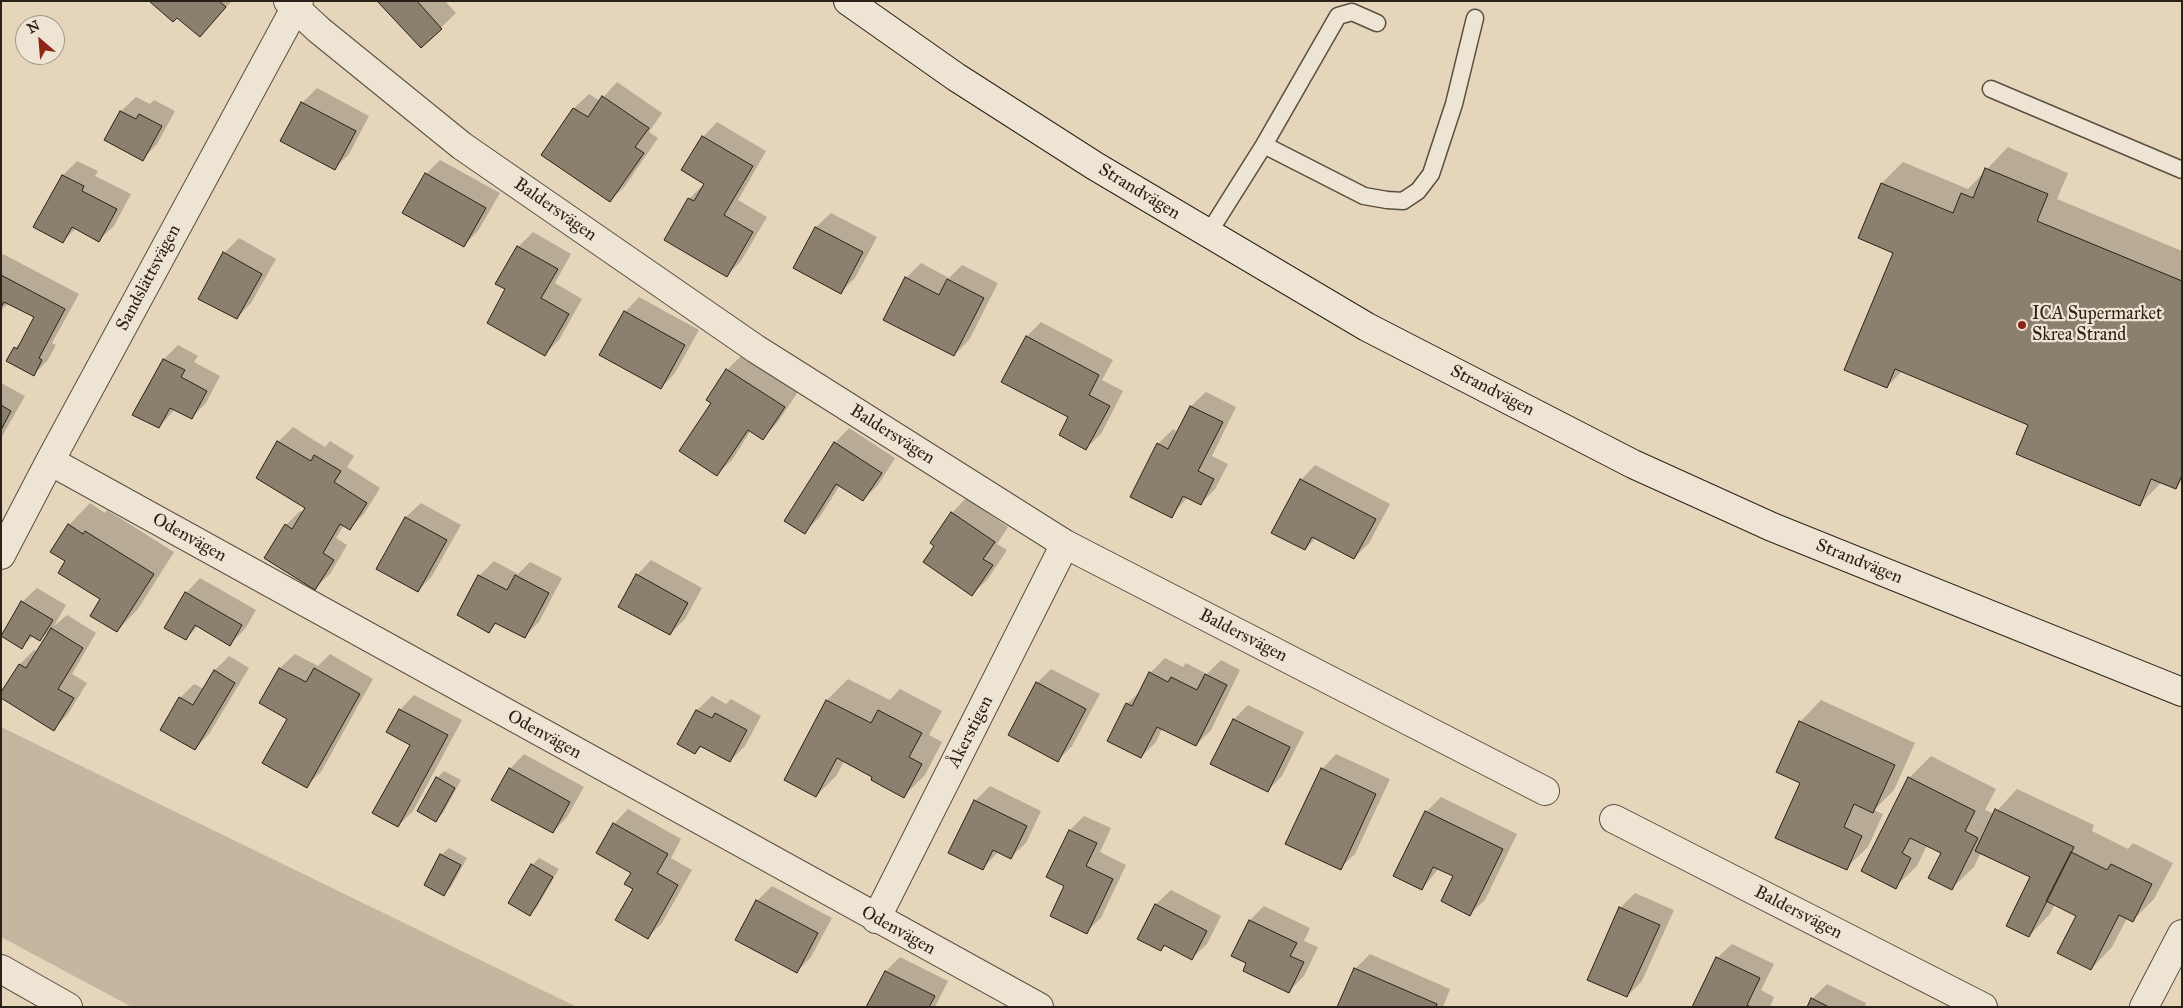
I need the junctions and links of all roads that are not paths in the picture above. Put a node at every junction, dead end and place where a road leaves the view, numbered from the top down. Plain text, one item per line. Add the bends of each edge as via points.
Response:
1 (848, 1) edge
2 (294, 3) edge
3 (1475, 18) dead end
4 (1377, 23) dead end
5 (1992, 89) dead end
6 (1264, 145) junction
7 (2182, 170) edge
8 (1208, 234) junction
9 (50, 461) junction
10 (1065, 544) junction
11 (1, 555) edge
12 (2182, 692) edge
13 (1545, 791) dead end
14 (1614, 819) dead end
15 (876, 919) junction
16 (2182, 934) edge
17 (1, 969) edge
18 (68, 1007) edge
19 (1038, 1007) edge
20 (1983, 1007) edge
21 (2144, 1007) edge

1 - 8 street, Strandvägen via 956,77
2 - 9 street, Sandslättsvägen
2 - 10 street, Baldersvägen via 319,30 462,146 756,349
3 - 6 lane via 1454,104 1431,174 1418,191 1403,200 1364,196
4 - 6 lane via 1352,12 1338,16
5 - 7 lane
6 - 8 lane
8 - 12 street, Strandvägen via 1367,327 1634,464 1772,527
9 - 11 street, Sandslättsvägen
9 - 15 street, Odenvägen
10 - 13 street, Baldersvägen
10 - 15 street, Åkerstigen
14 - 20 street, Baldersvägen
15 - 19 street, Odenvägen
16 - 21 street
17 - 18 street

